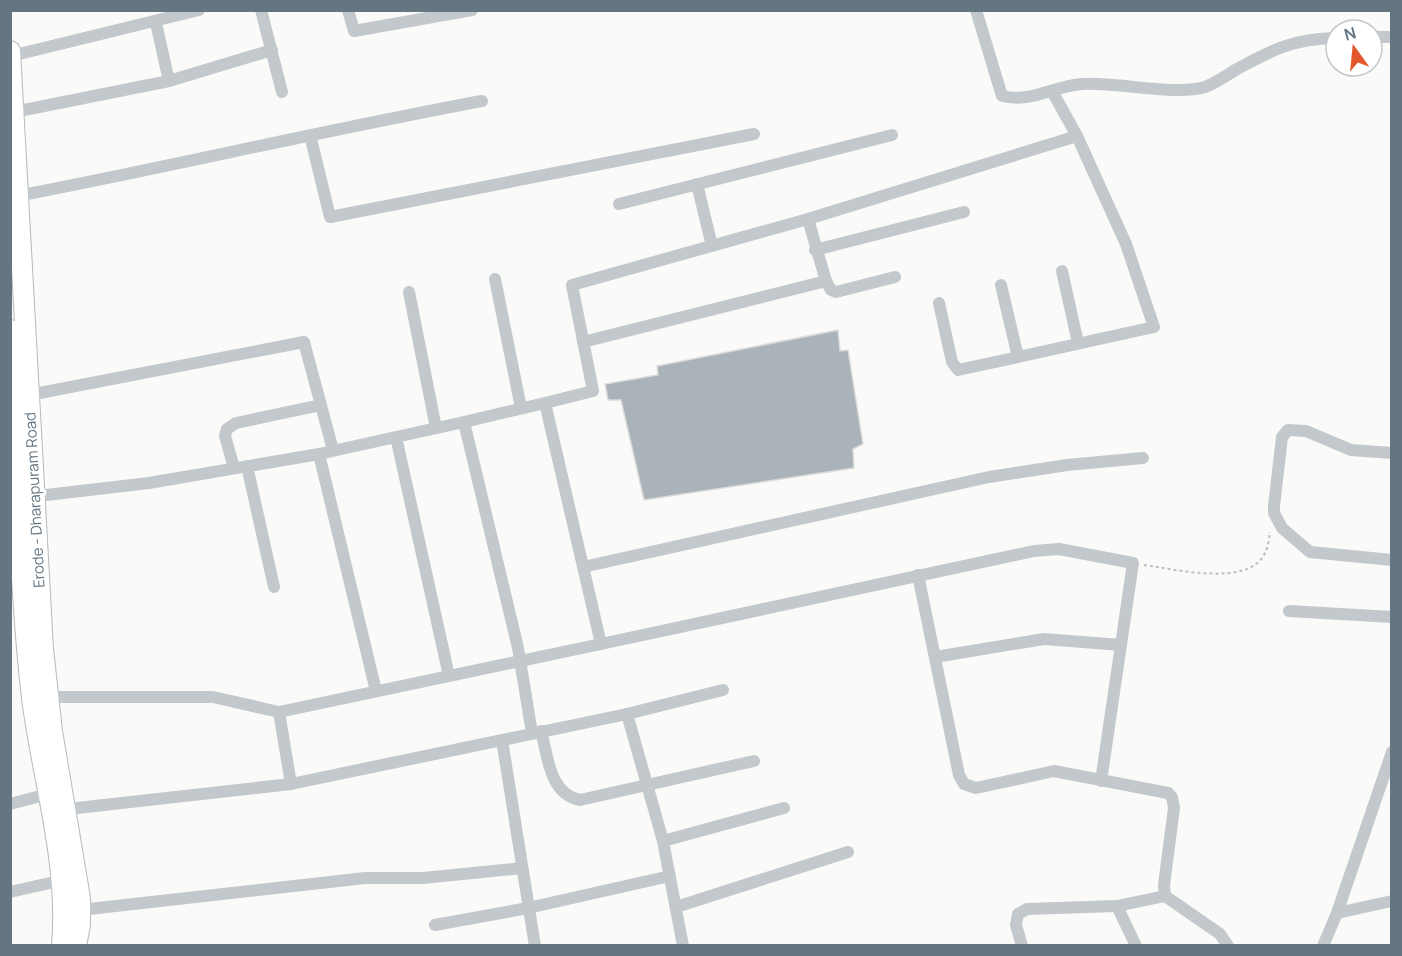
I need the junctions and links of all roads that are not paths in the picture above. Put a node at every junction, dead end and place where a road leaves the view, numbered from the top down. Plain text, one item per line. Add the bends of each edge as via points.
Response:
1 (199, 10) edge
2 (261, 10) edge
3 (348, 10) edge
4 (472, 10) edge
5 (976, 10) edge
6 (156, 23) junction
7 (1324, 38) edge
8 (272, 50) junction
9 (10, 51) edge
10 (11, 56) edge
11 (169, 81) junction
12 (1052, 91) junction
13 (282, 92) dead end
14 (482, 101) dead end
15 (14, 112) junction
16 (754, 134) dead end
17 (310, 135) junction
18 (892, 135) dead end
19 (1077, 136) junction
20 (697, 184) junction
21 (14, 196) edge
22 (619, 204) dead end
23 (964, 212) dead end
24 (808, 219) junction
25 (15, 238) edge
26 (712, 246) junction
27 (815, 250) junction
28 (1062, 272) dead end
29 (895, 277) dead end
30 (495, 279) dead end
31 (826, 281) junction
32 (1001, 285) dead end
33 (409, 292) dead end
34 (939, 303) dead end
35 (10, 330) edge
36 (583, 342) junction
37 (1078, 343) junction
38 (11, 356) edge
39 (1018, 357) junction
40 (29, 395) junction
41 (545, 403) junction
42 (321, 405) junction
43 (522, 408) junction
44 (464, 422) junction
45 (436, 428) junction
46 (396, 437) junction
47 (333, 450) junction
48 (1392, 453) edge
49 (319, 454) junction
50 (1143, 458) dead end
51 (240, 467) junction
52 (14, 471) edge
53 (27, 497) junction
54 (1392, 560) edge
55 (583, 567) junction
56 (918, 575) junction
57 (274, 587) dead end
58 (1289, 611) dead end
59 (1392, 617) edge
60 (601, 644) junction
61 (1121, 645) junction
62 (935, 657) junction
63 (520, 661) junction
64 (449, 676) junction
65 (723, 690) dead end
66 (376, 691) junction
67 (48, 697) junction
68 (279, 711) junction
69 (627, 714) junction
70 (537, 732) junction
71 (502, 740) junction
72 (1392, 752) edge
73 (754, 761) dead end
74 (1101, 781) junction
75 (291, 784) junction
76 (649, 786) junction
77 (10, 804) edge
78 (55, 804) junction
79 (784, 808) dead end
80 (663, 841) junction
81 (848, 852) dead end
82 (522, 868) junction
83 (670, 876) junction
84 (63, 880) junction
85 (10, 892) edge
86 (1164, 896) junction
87 (1392, 901) edge
88 (1117, 906) junction
89 (676, 907) junction
90 (528, 908) junction
91 (80, 910) junction
92 (1337, 913) junction
93 (435, 925) dead end
94 (62, 945) edge
95 (76, 945) edge
96 (535, 945) edge
97 (683, 945) edge
98 (1022, 945) edge
99 (1136, 945) edge
100 (1228, 945) edge
101 (1323, 945) edge

1 - 6 street
2 - 8 street
3 - 4 street via 354,31
5 - 12 street via 1002,96 1018,100
6 - 10 street
6 - 11 street
7 - 12 street via 1286,44 1206,86 1185,90 1108,83 1079,84
8 - 11 street
8 - 13 street
9 - 10 main road, Erode - Dharapuram Road
10 - 15 main road, Erode - Dharapuram Road
11 - 15 street
12 - 19 street
14 - 17 street
15 - 21 main road, Erode - Dharapuram Road
16 - 17 street via 330,217
17 - 21 street
18 - 20 street
19 - 24 street
19 - 37 street via 1126,244 1154,327
20 - 22 street
20 - 26 street
21 - 25 main road, Erode - Dharapuram Road
23 - 27 street
24 - 26 street
24 - 27 street
25 - 40 main road, Erode - Dharapuram Road
26 - 36 street via 572,285
27 - 31 street
28 - 37 street
29 - 31 street via 836,292
30 - 43 street
31 - 36 street
32 - 39 street
33 - 45 street
34 - 39 street via 952,362 958,370
35 - 38 main road, Erode - Dharapuram Road
36 - 41 street via 593,391
37 - 39 street
38 - 52 main road, Erode - Dharapuram Road
40 - 42 street via 304,342
40 - 53 main road, Erode - Dharapuram Road
41 - 43 street
41 - 55 street
42 - 47 street
42 - 51 street via 236,423 227,429 225,436
43 - 44 street
44 - 45 street
44 - 63 street
45 - 46 street
46 - 47 street
46 - 64 street
47 - 49 street
48 - 54 street via 1351,450 1306,431 1288,430 1282,438 1274,513 1282,528 1310,552
49 - 51 street
49 - 66 street
50 - 55 street via 989,477
51 - 53 street via 148,483
51 - 57 street
52 - 53 main road, Erode - Dharapuram Road
53 - 67 main road, Erode - Dharapuram Road
53 - 78 main road, Erode - Dharapuram Road via 32,695
55 - 60 street
56 - 60 street
56 - 61 street via 1059,549 1133,563
56 - 62 street
58 - 59 street
60 - 63 street
61 - 62 street via 1044,639
61 - 74 street
62 - 74 street via 964,784 976,788 1054,771
63 - 64 street
63 - 70 street
64 - 66 street
65 - 69 street
66 - 68 street
67 - 68 street via 213,697
67 - 78 main road, Erode - Dharapuram Road
68 - 75 street
69 - 70 street
69 - 76 street
70 - 71 street
70 - 76 street via 555,783 566,796 588,800
71 - 75 street
71 - 82 street
72 - 92 street
73 - 76 street
74 - 86 street via 1163,791 1172,796
75 - 78 street
76 - 80 street
77 - 78 street
78 - 84 main road, Erode - Dharapuram Road
78 - 91 main road, Erode - Dharapuram Road via 75,861
79 - 80 street
80 - 83 street
81 - 89 street
82 - 90 street
82 - 91 street via 423,878 365,878
83 - 89 street
83 - 90 street
84 - 85 street
84 - 94 main road, Erode - Dharapuram Road
86 - 88 street
86 - 100 street via 1220,934
87 - 92 street
88 - 98 street via 1027,909 1018,914 1017,920
88 - 99 street
89 - 97 street
90 - 93 street
90 - 96 street
91 - 95 main road, Erode - Dharapuram Road
92 - 101 street

